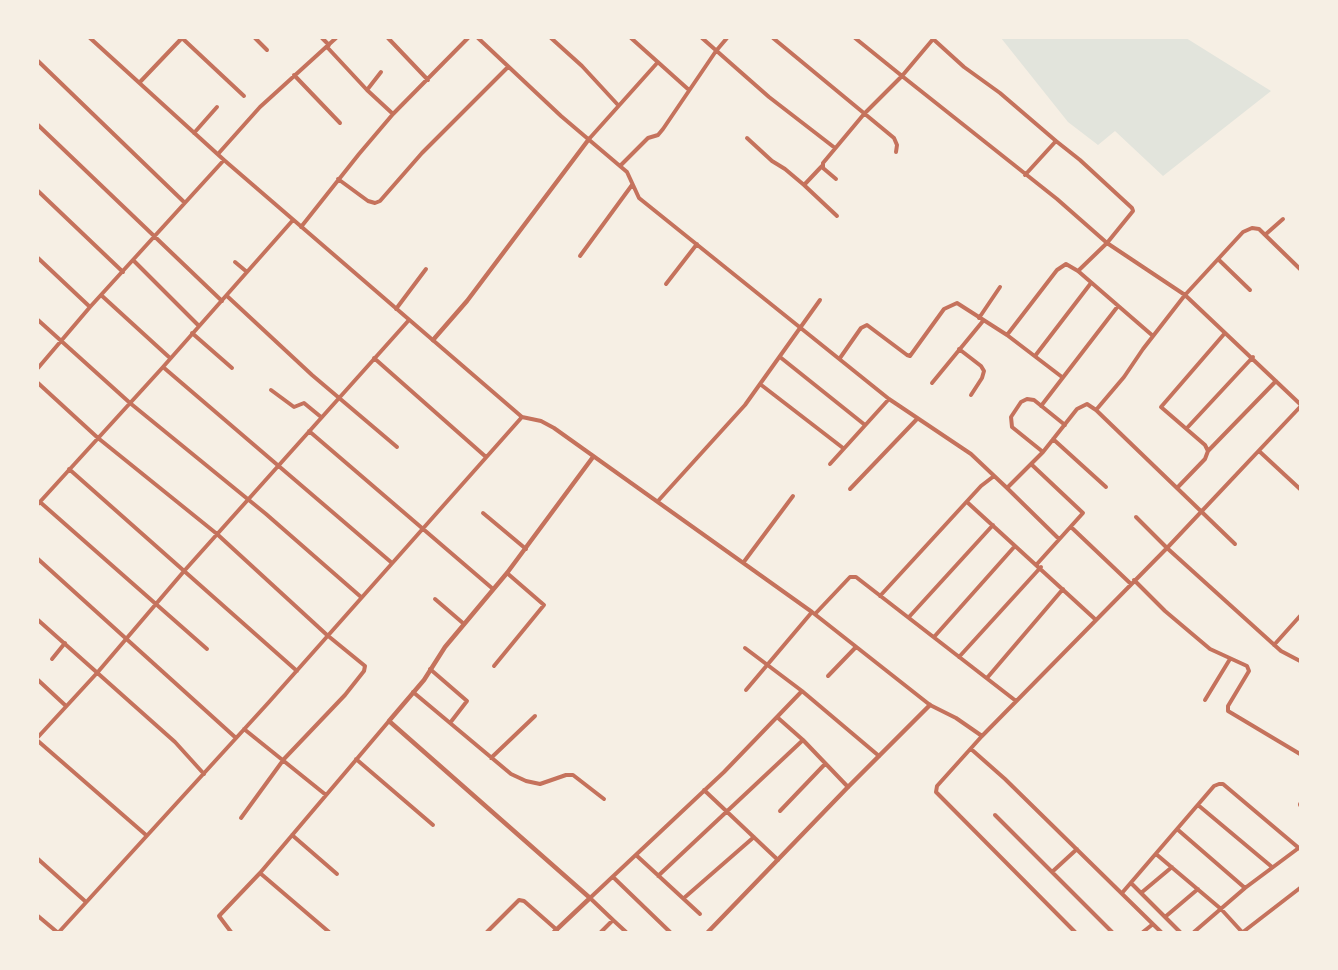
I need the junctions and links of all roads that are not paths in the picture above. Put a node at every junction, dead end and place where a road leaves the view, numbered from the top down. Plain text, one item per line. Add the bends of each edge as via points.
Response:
1 (90, 38) edge
2 (182, 38) edge
3 (255, 38) edge
4 (322, 38) edge
5 (336, 38) edge
6 (388, 38) edge
7 (468, 38) edge
8 (478, 38) edge
9 (551, 38) edge
10 (631, 38) edge
11 (702, 38) edge
12 (727, 38) edge
13 (773, 38) edge
14 (855, 38) edge
15 (933, 38) edge
16 (328, 46) junction
17 (267, 50) dead end
18 (716, 51) junction
19 (38, 61) edge
20 (658, 62) junction
21 (508, 67) junction
22 (381, 72) dead end
23 (294, 75) junction
24 (902, 76) junction
25 (428, 80) junction
26 (140, 82) junction
27 (367, 90) junction
28 (689, 90) junction
29 (244, 96) dead end
30 (618, 105) junction
31 (217, 107) dead end
32 (393, 114) junction
33 (864, 114) junction
34 (340, 123) dead end
35 (38, 125) edge
36 (194, 133) junction
37 (747, 138) dead end
38 (589, 139) junction
39 (1056, 141) junction
40 (835, 148) junction
41 (896, 152) dead end
42 (218, 154) junction
43 (224, 160) junction
44 (620, 165) junction
45 (823, 165) junction
46 (1025, 175) junction
47 (338, 179) junction
48 (836, 179) dead end
49 (632, 184) junction
50 (804, 185) junction
51 (38, 190) edge
52 (184, 202) junction
53 (837, 216) dead end
54 (1283, 219) dead end
55 (293, 220) junction
56 (301, 227) junction
57 (1266, 234) junction
58 (154, 237) junction
59 (1107, 243) junction
60 (697, 244) junction
61 (580, 256) dead end
62 (38, 258) edge
63 (134, 260) junction
64 (1219, 260) junction
65 (235, 262) dead end
66 (426, 269) dead end
67 (1300, 269) edge
68 (123, 272) junction
69 (248, 272) junction
70 (1078, 272) junction
71 (1091, 283) junction
72 (666, 284) dead end
73 (1000, 287) dead end
74 (1250, 290) dead end
75 (101, 295) junction
76 (227, 296) junction
77 (1185, 296) junction
78 (820, 300) dead end
79 (222, 301) junction
80 (1118, 306) junction
81 (90, 307) junction
82 (396, 309) junction
83 (38, 320) edge
84 (409, 320) junction
85 (981, 320) junction
86 (199, 326) junction
87 (799, 328) junction
88 (192, 333) junction
89 (1225, 333) junction
90 (1006, 335) junction
91 (1153, 336) junction
92 (60, 340) junction
93 (434, 340) junction
94 (959, 349) junction
95 (1034, 356) junction
96 (780, 357) junction
97 (1253, 357) junction
98 (170, 358) junction
99 (374, 358) junction
100 (840, 358) junction
101 (163, 367) junction
102 (38, 368) edge
103 (232, 368) dead end
104 (1062, 377) junction
105 (1277, 381) junction
106 (38, 383) edge
107 (932, 383) dead end
108 (760, 384) junction
109 (271, 390) dead end
110 (971, 395) dead end
111 (339, 396) junction
112 (889, 399) junction
113 (130, 404) junction
114 (1300, 405) edge
115 (1041, 406) junction
116 (1096, 410) junction
117 (321, 417) junction
118 (522, 417) junction
119 (917, 419) junction
120 (865, 425) junction
121 (1065, 425) junction
122 (1187, 428) junction
123 (309, 431) junction
124 (98, 438) junction
125 (1053, 439) junction
126 (398, 447) dead end
127 (843, 448) junction
128 (1208, 451) junction
129 (1259, 451) junction
130 (1043, 452) junction
131 (486, 457) junction
132 (593, 457) junction
133 (830, 464) dead end
134 (1031, 464) junction
135 (279, 466) junction
136 (69, 469) junction
137 (994, 476) junction
138 (1299, 486) edge
139 (1106, 487) dead end
140 (1007, 488) junction
141 (1178, 488) junction
142 (850, 489) dead end
143 (793, 496) dead end
144 (248, 501) junction
145 (658, 501) junction
146 (967, 502) junction
147 (39, 503) edge
148 (1201, 511) junction
149 (483, 513) dead end
150 (1136, 517) dead end
151 (993, 525) junction
152 (1071, 527) junction
153 (423, 528) junction
154 (217, 534) junction
155 (1059, 539) junction
156 (1235, 544) dead end
157 (1015, 546) junction
158 (1167, 548) junction
159 (526, 549) junction
160 (38, 559) edge
161 (392, 563) junction
162 (743, 563) junction
163 (1039, 566) junction
164 (185, 570) junction
165 (507, 573) junction
166 (1133, 582) junction
167 (493, 589) junction
168 (1064, 589) junction
169 (880, 596) junction
170 (361, 597) junction
171 (435, 600) dead end
172 (157, 605) junction
173 (813, 613) junction
174 (1300, 616) edge
175 (909, 617) junction
176 (38, 620) edge
177 (1096, 620) junction
178 (464, 624) junction
179 (327, 635) junction
180 (934, 637) junction
181 (127, 638) junction
182 (64, 643) junction
183 (1274, 645) junction
184 (856, 647) junction
185 (745, 648) dead end
186 (207, 649) dead end
187 (959, 657) junction
188 (52, 659) dead end
189 (1230, 659) junction
190 (1300, 661) edge
191 (769, 665) junction
192 (494, 666) dead end
193 (430, 669) junction
194 (297, 671) junction
195 (97, 673) junction
196 (828, 676) dead end
197 (987, 678) junction
198 (38, 680) edge
199 (746, 690) dead end
200 (802, 691) junction
201 (413, 692) junction
202 (1016, 700) junction
203 (1205, 700) dead end
204 (930, 705) junction
205 (66, 706) junction
206 (535, 716) dead end
207 (777, 717) junction
208 (389, 721) junction
209 (450, 723) junction
210 (244, 729) junction
211 (982, 736) junction
212 (236, 738) junction
213 (38, 739) edge
214 (803, 740) junction
215 (971, 749) junction
216 (1300, 754) edge
217 (879, 756) junction
218 (491, 758) junction
219 (284, 759) junction
220 (356, 759) junction
221 (825, 764) junction
222 (204, 774) junction
223 (848, 787) junction
224 (704, 790) junction
225 (326, 795) junction
226 (604, 799) dead end
227 (1198, 805) junction
228 (780, 811) dead end
229 (728, 812) junction
230 (995, 815) dead end
231 (241, 818) dead end
232 (433, 825) dead end
233 (1177, 829) junction
234 (147, 835) junction
235 (292, 836) junction
236 (754, 837) junction
237 (1300, 848) edge
238 (1077, 849) junction
239 (1156, 854) junction
240 (636, 855) junction
241 (38, 859) edge
242 (778, 861) junction
243 (1172, 867) junction
244 (1272, 867) junction
245 (1052, 872) junction
246 (260, 873) junction
247 (337, 874) dead end
248 (658, 876) junction
249 (613, 877) junction
250 (1131, 883) junction
251 (1245, 888) junction
252 (1300, 888) edge
253 (1198, 889) junction
254 (1122, 893) junction
255 (1141, 893) junction
256 (590, 898) junction
257 (684, 898) junction
258 (86, 902) junction
259 (1221, 909) junction
260 (700, 914) dead end
261 (38, 916) edge
262 (1165, 917) junction
263 (613, 920) junction
264 (1153, 924) junction
265 (555, 931) edge
266 (712, 931) edge
267 (1074, 932) edge
268 (58, 933) edge
269 (231, 933) edge
270 (329, 933) edge
271 (487, 933) edge
272 (601, 933) edge
273 (626, 933) edge
274 (670, 933) edge
275 (1112, 933) edge
276 (1143, 933) edge
277 (1161, 933) edge
278 (1180, 933) edge
279 (1194, 933) edge
280 (1242, 933) edge

1 - 26 street
2 - 26 street
2 - 29 street
3 - 17 street
4 - 16 street
5 - 16 street
6 - 25 street
7 - 25 street
8 - 21 street
9 - 30 street
10 - 20 street
11 - 18 street
12 - 18 street
13 - 33 street
14 - 24 street
15 - 24 street
15 - 39 street
16 - 23 street
16 - 27 street
18 - 28 street
18 - 40 street
19 - 52 street
20 - 28 street
20 - 30 street
21 - 38 street
21 - 47 street via 380,201 368,201
22 - 27 street
23 - 34 street
23 - 42 street via 260,106
24 - 33 street
24 - 46 street
25 - 32 street
26 - 36 street
27 - 32 street
28 - 44 street via 658,135 648,138
30 - 38 street
31 - 36 street
32 - 47 street
33 - 40 street
33 - 41 street via 895,140
35 - 58 street
36 - 42 street
37 - 50 street
38 - 44 street
38 - 93 street
39 - 46 street
39 - 59 street via 1132,208 1132,214
40 - 45 street
42 - 43 street
43 - 52 street
43 - 55 street
44 - 49 street
45 - 48 street
45 - 50 street
46 - 59 street
47 - 56 street
49 - 60 street via 639,198
49 - 61 street
50 - 53 street
51 - 68 street
52 - 58 street
54 - 57 street
55 - 56 street
55 - 69 street
56 - 82 street
57 - 64 street via 1250,228
57 - 67 street
58 - 63 street
58 - 79 street
59 - 70 street
59 - 77 street
60 - 72 street
60 - 87 street
62 - 81 street
63 - 68 street
63 - 86 street
64 - 74 street
64 - 77 street
65 - 69 street
66 - 82 street
68 - 75 street
69 - 76 street
70 - 71 street
70 - 90 street via 1068,264 1062,265
71 - 80 street
71 - 95 street
73 - 85 street
75 - 81 street
75 - 98 street
76 - 79 street
76 - 111 street
77 - 89 street
77 - 91 street
78 - 87 street
79 - 86 street
80 - 91 street
80 - 104 street
81 - 92 street
82 - 84 street
83 - 92 street
84 - 93 street
84 - 99 street
85 - 90 street
85 - 94 street
85 - 100 street via 959,303 949,305 909,356 865,325
86 - 88 street
87 - 96 street
87 - 100 street
88 - 98 street
88 - 103 street
89 - 97 street
89 - 122 street via 1161,407
90 - 95 street
91 - 116 street
92 - 102 street
92 - 113 street
93 - 118 street
94 - 107 street
94 - 110 street via 984,371
95 - 104 street
96 - 108 street
96 - 120 street
97 - 105 street
97 - 122 street
98 - 101 street
99 - 111 street
99 - 131 street
100 - 112 street
101 - 113 street
101 - 135 street
104 - 115 street
105 - 114 street
105 - 128 street
106 - 124 street
108 - 127 street
108 - 145 street
109 - 117 street via 295,408 304,403
111 - 117 street
111 - 126 street
112 - 119 street
112 - 120 street
113 - 124 street
113 - 144 street
114 - 129 street
115 - 121 street
115 - 130 street via 1030,399 1022,401 1011,417 1011,424 1014,431
116 - 121 street via 1084,404
116 - 141 street
117 - 123 street
118 - 131 street
118 - 132 street via 554,428
119 - 137 street via 971,454
119 - 142 street
120 - 127 street
121 - 125 street
122 - 128 street
123 - 135 street
123 - 153 street
124 - 136 street
124 - 154 street
125 - 130 street
125 - 139 street
127 - 133 street
128 - 141 street
129 - 138 street
129 - 148 street
130 - 134 street
131 - 153 street
132 - 145 street
132 - 159 street
134 - 140 street
134 - 152 street via 1083,513
135 - 144 street
135 - 161 street
136 - 147 street
136 - 164 street
137 - 140 street
137 - 146 street
140 - 155 street
141 - 148 street
143 - 162 street
144 - 154 street
144 - 170 street
145 - 162 street
146 - 151 street
146 - 169 street
147 - 172 street
148 - 156 street
148 - 158 street
149 - 159 street
150 - 158 street
151 - 157 street
151 - 175 street
152 - 155 street
152 - 166 street
153 - 161 street
153 - 167 street
154 - 164 street
154 - 179 street
155 - 163 street
157 - 163 street
157 - 180 street
158 - 166 street
158 - 183 street
159 - 165 street
160 - 181 street
161 - 170 street
162 - 173 street
163 - 168 street
163 - 187 street
164 - 172 street
164 - 194 street
165 - 167 street
165 - 192 street via 544,605
166 - 177 street
166 - 189 street via 1201,643
167 - 178 street
168 - 177 street
168 - 197 street
169 - 173 street via 856,577 850,578
169 - 175 street
170 - 179 street
171 - 178 street
172 - 181 street
172 - 186 street
173 - 184 street
173 - 191 street
174 - 183 street
175 - 180 street
176 - 182 street
177 - 202 street
178 - 193 street
179 - 194 street
179 - 219 street via 363,663 364,671
180 - 187 street
181 - 195 street
181 - 212 street
182 - 188 street
182 - 195 street
183 - 190 street
184 - 196 street
184 - 204 street
185 - 191 street
187 - 197 street
189 - 203 street
189 - 216 street via 1250,670 1228,711
191 - 199 street
191 - 200 street
193 - 201 street
193 - 209 street via 467,701
194 - 210 street
195 - 205 street
195 - 222 street via 175,742
197 - 202 street
198 - 205 street
200 - 207 street
200 - 217 street
201 - 208 street
201 - 209 street
202 - 211 street
204 - 211 street
204 - 217 street
205 - 213 street
206 - 218 street
207 - 214 street
207 - 224 street
208 - 220 street
208 - 256 street
209 - 218 street
210 - 212 street
210 - 219 street
211 - 215 street
212 - 222 street
213 - 234 street
214 - 221 street
214 - 229 street
215 - 238 street
215 - 267 street via 937,786 937,793
217 - 223 street
218 - 226 street via 511,774 533,783 573,776
219 - 225 street
219 - 231 street
220 - 225 street
220 - 232 street
221 - 223 street
221 - 228 street
222 - 234 street
223 - 242 street
224 - 229 street
224 - 240 street
225 - 235 street
227 - 233 street
227 - 237 street via 1214,786 1223,784
227 - 244 street
229 - 236 street
229 - 248 street
230 - 245 street
233 - 239 street
233 - 251 street
234 - 258 street
235 - 246 street
235 - 247 street
236 - 242 street
236 - 257 street
237 - 244 street
238 - 245 street
238 - 254 street
239 - 243 street
239 - 250 street
240 - 248 street
240 - 249 street
241 - 258 street
242 - 266 street
243 - 253 street
243 - 255 street
244 - 251 street
245 - 275 street
246 - 269 street via 219,916
246 - 270 street
248 - 257 street
249 - 256 street
249 - 274 street
250 - 254 street
250 - 255 street
251 - 259 street
252 - 280 street
253 - 259 street
253 - 262 street
254 - 264 street
255 - 262 street
256 - 263 street
256 - 265 street
257 - 260 street
258 - 268 street
259 - 279 street
259 - 280 street
261 - 268 street
262 - 278 street
263 - 272 street
263 - 273 street
264 - 276 street
264 - 277 street
265 - 271 street via 519,900

